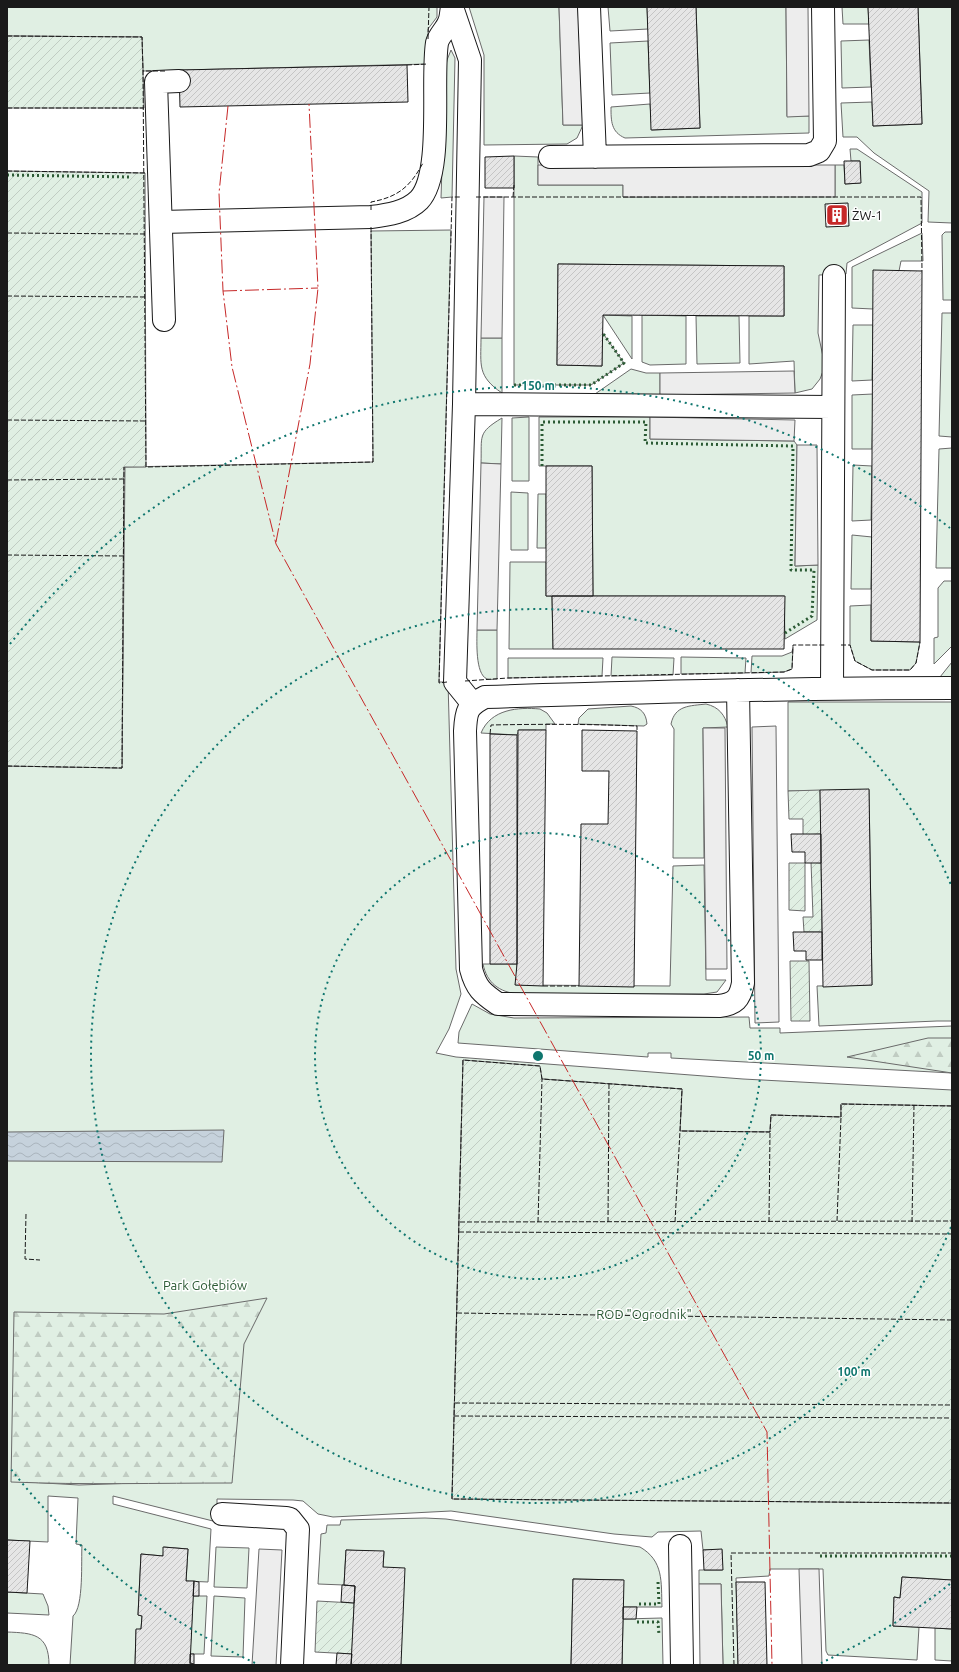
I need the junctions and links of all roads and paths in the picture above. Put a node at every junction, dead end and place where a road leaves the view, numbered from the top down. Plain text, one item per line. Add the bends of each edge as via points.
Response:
1 (452, 7) edge
2 (589, 7) edge
3 (823, 7) edge
4 (179, 81) dead end
5 (550, 157) dead end
6 (595, 157) junction
7 (161, 222) junction
8 (834, 276) dead end
9 (164, 320) dead end
10 (464, 404) junction
11 (832, 407) junction
12 (832, 688) junction
13 (952, 688) edge
14 (738, 690) junction
15 (472, 703) junction
16 (222, 1514) dead end
17 (680, 1546) dead end
18 (292, 1665) edge
19 (682, 1665) edge

1 - 7 lane via 450,21 438,43 433,166 428,186 419,200 390,215 371,217
1 - 10 lane via 470,60
2 - 6 lane
3 - 6 lane via 825,141 820,151 808,155
4 - 7 lane via 156,82
5 - 6 lane
7 - 9 lane
8 - 11 lane
10 - 11 lane
10 - 15 lane via 455,682
11 - 12 lane
12 - 13 lane
12 - 14 lane
14 - 15 lane via 485,697
14 - 15 lane via 743,982 737,1001 719,1006 498,1004 483,994 474,982 471,969 465,731 466,714
16 - 18 lane via 286,1518 298,1529
17 - 19 lane

